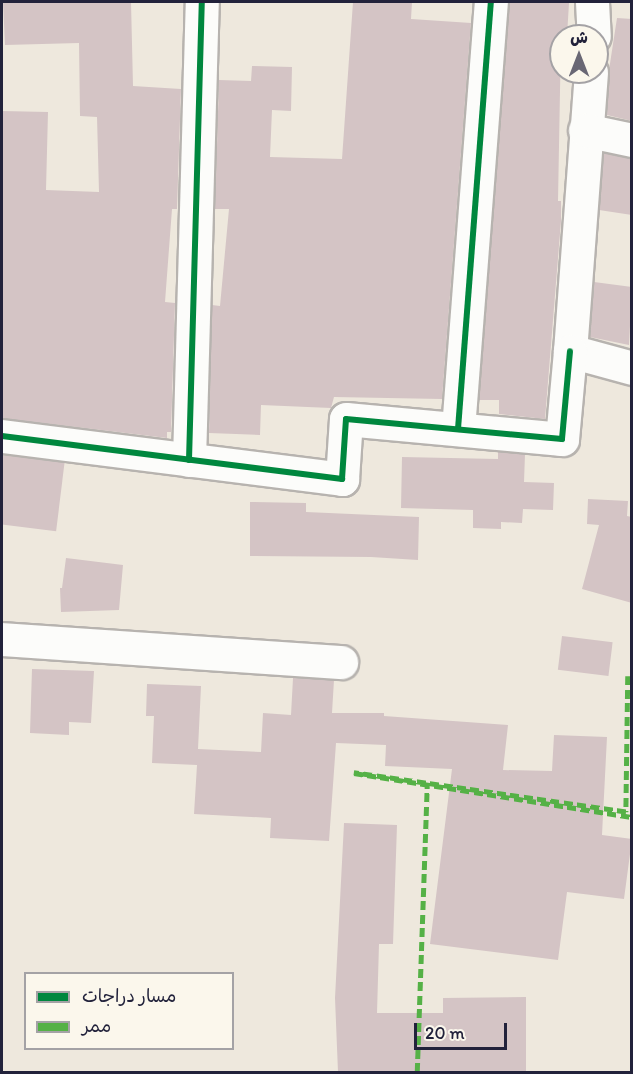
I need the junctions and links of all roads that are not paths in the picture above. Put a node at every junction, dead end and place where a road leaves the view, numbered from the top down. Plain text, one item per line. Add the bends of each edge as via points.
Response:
1 (202, 2) edge
2 (491, 2) edge
3 (592, 2) edge
4 (593, 24) edge
5 (590, 84) edge
6 (585, 130) junction
7 (632, 140) edge
8 (570, 351) junction
9 (632, 368) edge
10 (458, 429) junction
11 (2, 436) edge
12 (189, 460) junction
13 (2, 639) edge
14 (341, 662) dead end

1 - 12 street
2 - 10 street
3 - 4 street
5 - 6 street
6 - 7 street
6 - 8 street
8 - 9 street
8 - 10 street via 562,439
10 - 12 street via 346,419 342,478
11 - 12 street
13 - 14 street

